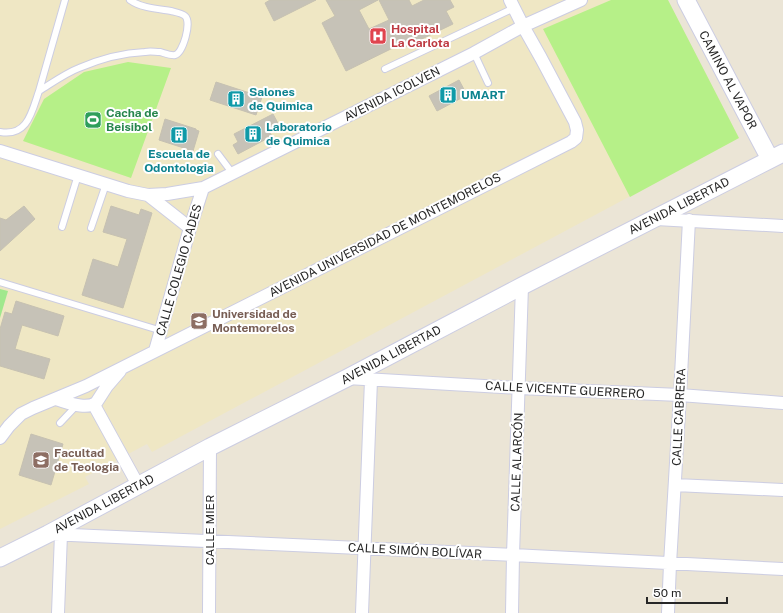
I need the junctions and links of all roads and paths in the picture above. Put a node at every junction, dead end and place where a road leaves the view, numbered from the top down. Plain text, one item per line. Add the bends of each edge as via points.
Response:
1 (66, 0) edge
2 (130, 0) edge
3 (581, 0) edge
4 (686, 0) edge
5 (512, 4) edge
6 (523, 26) junction
7 (474, 53) junction
8 (385, 69) dead end
9 (488, 83) dead end
10 (39, 91) junction
11 (0, 132) edge
12 (0, 151) edge
13 (218, 154) dead end
14 (776, 156) edge
15 (233, 174) junction
16 (78, 175) junction
17 (106, 184) junction
18 (204, 188) junction
19 (148, 196) junction
20 (655, 219) junction
21 (689, 220) junction
22 (783, 226) edge
23 (62, 227) dead end
24 (91, 228) dead end
25 (190, 228) junction
26 (0, 282) edge
27 (522, 286) junction
28 (162, 331) junction
29 (155, 351) junction
30 (125, 366) junction
31 (347, 378) junction
32 (371, 380) junction
33 (84, 387) junction
34 (519, 388) junction
35 (680, 395) junction
36 (55, 399) junction
37 (97, 401) junction
38 (783, 403) edge
39 (79, 405) junction
40 (60, 423) dead end
41 (0, 438) edge
42 (210, 447) junction
43 (138, 485) junction
44 (675, 485) junction
45 (783, 490) edge
46 (54, 534) junction
47 (210, 541) junction
48 (365, 549) junction
49 (513, 555) junction
50 (0, 558) edge
51 (670, 564) junction
52 (783, 569) edge
53 (58, 613) edge
54 (209, 613) edge
55 (362, 613) edge
56 (512, 613) edge
57 (668, 613) edge

1 - 10 lane
2 - 10 lane via 187,18 186,37 178,53 173,55 145,52 111,56 78,68
3 - 6 street, AVENIDA ICOLVEN
4 - 14 street, CAMINO AL VAPOR
5 - 6 street
5 - 8 lane
6 - 7 street, AVENIDA ICOLVEN
6 - 29 street, AVENIDA UNIVERSIDAD DE MONTEMORELOS via 575,122 576,138
7 - 9 lane
7 - 15 street, AVENIDA ICOLVEN
10 - 11 lane via 29,120 22,128 14,132
12 - 16 street
13 - 15 lane
14 - 20 street, AVENIDA LIBERTAD
15 - 18 street, AVENIDA ICOLVEN
16 - 17 street
16 - 23 lane
17 - 19 street
17 - 24 lane
18 - 19 street, AVENIDA ICOLVEN
18 - 25 street, CALLE COLEGIO CADES
19 - 25 street
20 - 21 street
20 - 27 street, AVENIDA LIBERTAD
21 - 22 street
21 - 35 street, CALLE CABRERA
25 - 28 street, CALLE COLEGIO CADES
26 - 28 lane
27 - 31 street, AVENIDA LIBERTAD
27 - 34 street, CALLE ALARCÓN
28 - 29 street, CALLE COLEGIO CADES
29 - 30 street, AVENIDA UNIVERSIDAD DE MONTEMORELOS
30 - 33 street, AVENIDA UNIVERSIDAD DE MONTEMORELOS
30 - 37 street
31 - 32 street, CALLE VICENTE GUERRERO
31 - 42 street, AVENIDA LIBERTAD
32 - 34 street, CALLE VICENTE GUERRERO
32 - 48 street
33 - 36 street, AVENIDA UNIVERSIDAD DE MONTEMORELOS
33 - 37 street via 95,392
33 - 39 street
34 - 35 street, CALLE VICENTE GUERRERO
34 - 49 street, CALLE ALARCÓN
35 - 38 street, CALLE VICENTE GUERRERO
35 - 44 street, CALLE CABRERA
36 - 39 street
36 - 41 street, AVENIDA UNIVERSIDAD DE MONTEMORELOS via 21,414
37 - 39 street
37 - 43 street
39 - 40 lane
42 - 43 street, AVENIDA LIBERTAD
42 - 47 street, CALLE MIER
43 - 46 street, AVENIDA LIBERTAD
44 - 45 street
44 - 51 street, CALLE CABRERA
46 - 47 street, CALLE SIMÓN BOLÍVAR
46 - 50 street, AVENIDA LIBERTAD
46 - 53 street
47 - 48 street, CALLE SIMÓN BOLÍVAR
47 - 54 street, CALLE MIER
48 - 49 street, CALLE SIMÓN BOLÍVAR
48 - 55 street
49 - 51 street, CALLE SIMÓN BOLÍVAR
49 - 56 street, CALLE ALARCÓN
51 - 52 street, CALLE SIMÓN BOLÍVAR
51 - 57 street, CALLE CABRERA

